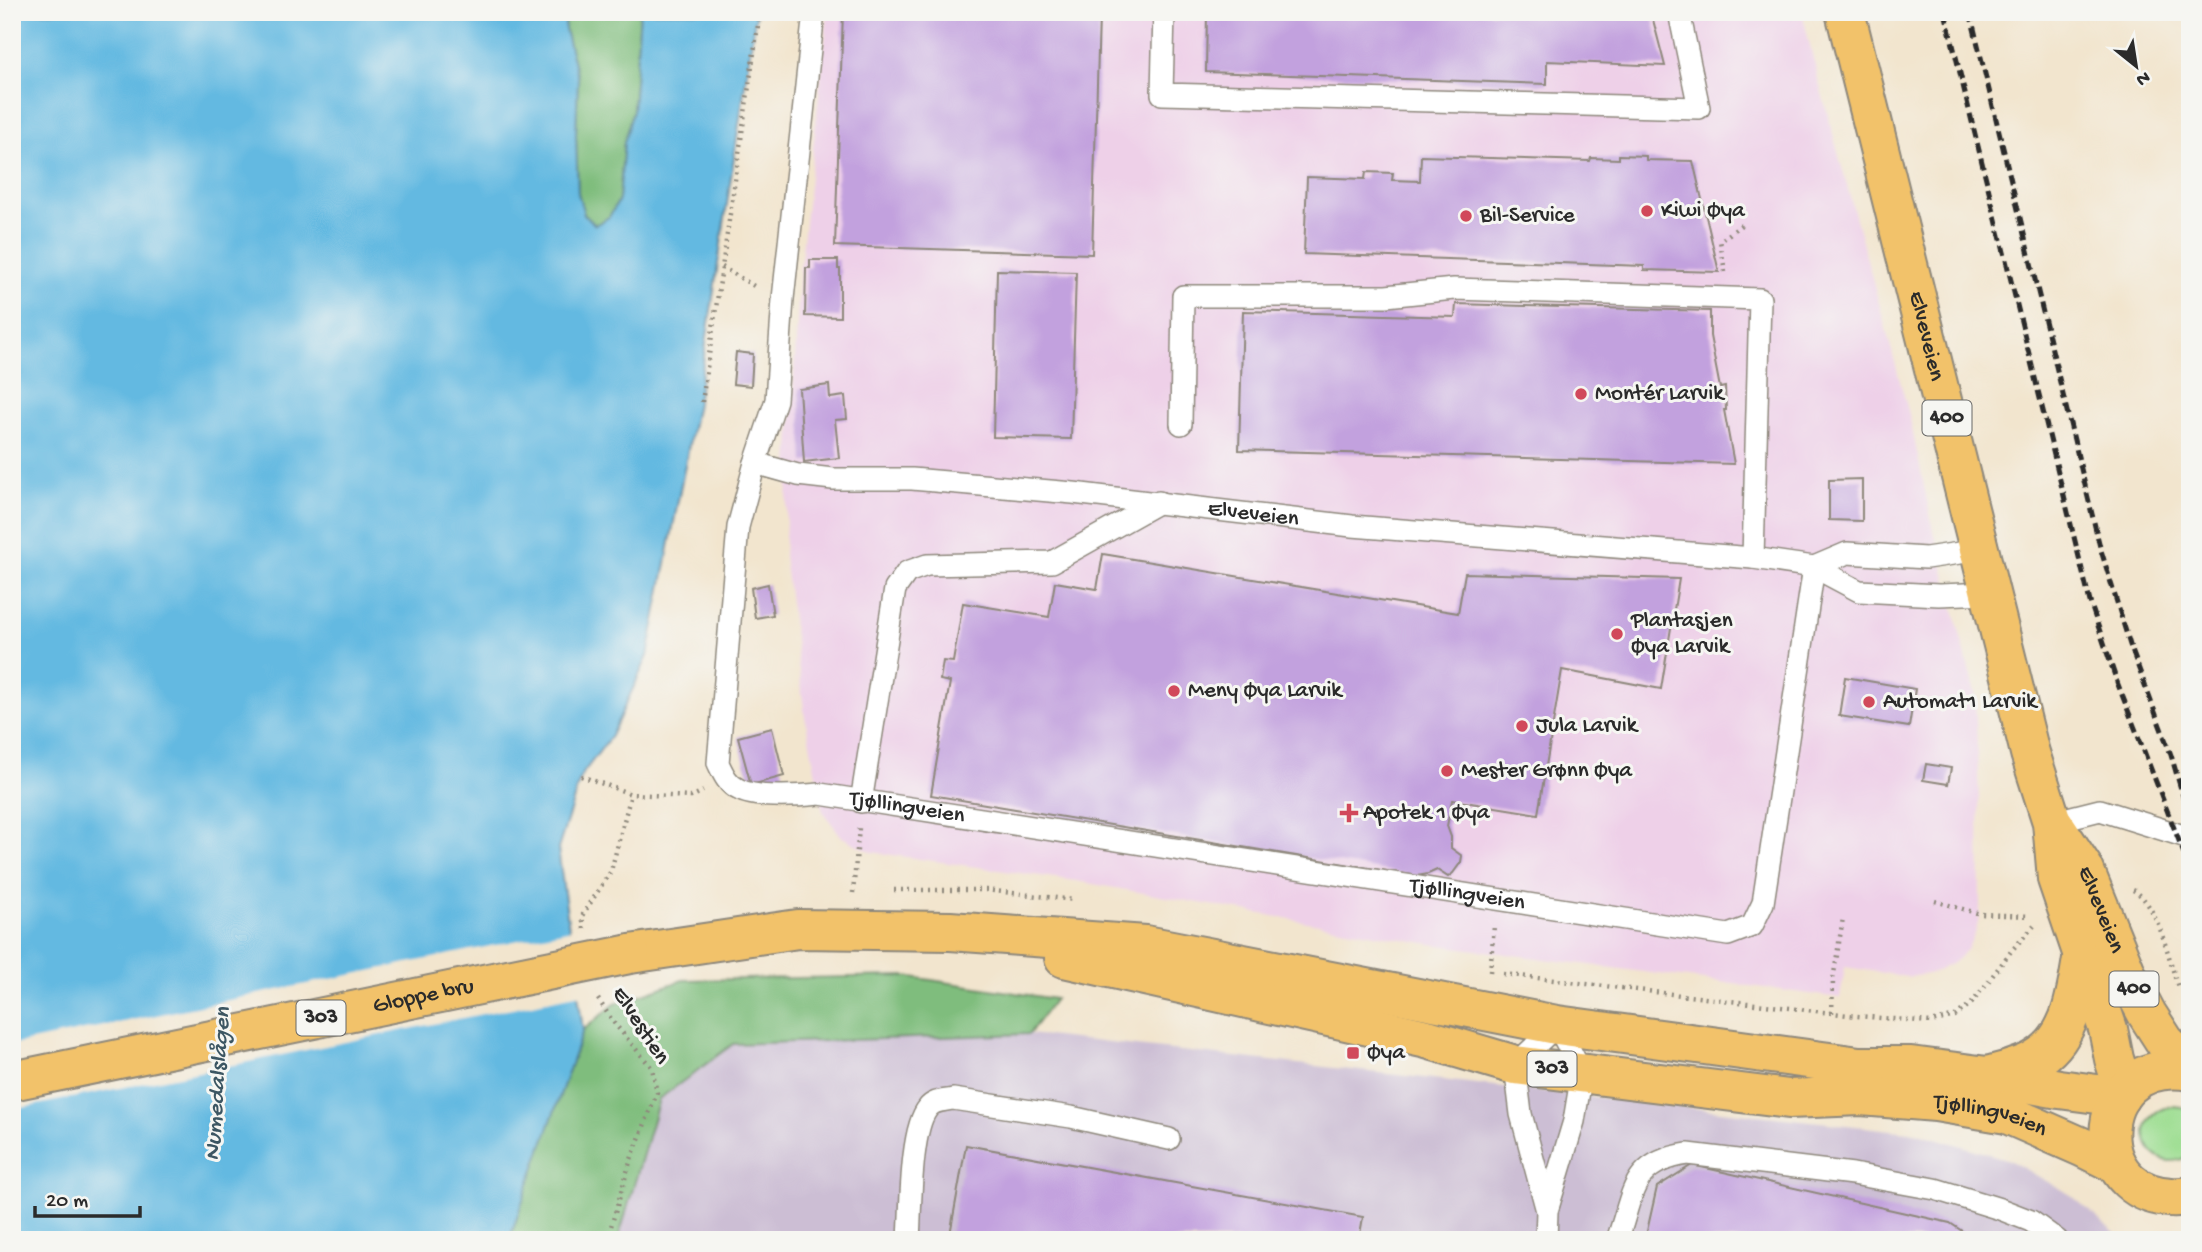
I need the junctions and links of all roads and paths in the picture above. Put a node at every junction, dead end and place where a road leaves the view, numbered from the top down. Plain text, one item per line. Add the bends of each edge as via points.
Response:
1 (760, 12) edge
2 (814, 12) edge
3 (1164, 12) edge
4 (1679, 12) edge
5 (1844, 12) edge
6 (1744, 223) dead end
7 (1728, 298) junction
8 (702, 402) dead end
9 (1181, 424) dead end
10 (755, 463) junction
11 (1159, 502) junction
12 (1980, 550) junction
13 (1753, 558) junction
14 (1814, 567) junction
15 (1990, 593) junction
16 (581, 776) dead end
17 (726, 779) junction
18 (631, 794) junction
19 (861, 802) junction
20 (2052, 822) junction
21 (2190, 838) edge
22 (2124, 889) dead end
23 (887, 891) dead end
24 (864, 892) dead end
25 (1496, 900) junction
26 (1935, 901) dead end
27 (1082, 902) dead end
28 (2036, 916) dead end
29 (1843, 918) dead end
30 (2042, 921) dead end
31 (584, 930) dead end
32 (950, 931) junction
33 (630, 954) joint
34 (2082, 957) junction
35 (1476, 971) dead end
36 (1490, 972) junction
37 (2178, 989) dead end
38 (598, 998) dead end
39 (1832, 1013) junction
40 (1557, 1025) junction
41 (1515, 1065) junction
42 (2190, 1070) edge
43 (1582, 1073) junction
44 (1987, 1076) junction
45 (12, 1081) edge
46 (2122, 1094) junction
47 (1169, 1139) dead end
48 (2116, 1164) junction
49 (2183, 1206) edge
50 (1547, 1211) junction
51 (607, 1240) edge
52 (909, 1240) edge
53 (1546, 1240) edge
54 (1617, 1240) edge
55 (2057, 1240) edge

1 - 8 path
2 - 10 lane via 776,400
3 - 4 lane via 1161,94 1699,108
5 - 12 main road, Elveveien / 400
6 - 7 path via 1720,241
7 - 9 lane via 1454,289 1386,296 1183,296
7 - 13 lane via 1760,299
10 - 11 lane, Elveveien via 833,479 912,479
10 - 17 lane via 738,527 730,609 718,764
11 - 13 lane, Elveveien via 1352,526
11 - 19 lane via 1052,562 927,565 907,572 895,589
12 - 14 lane via 1926,558 1847,553
12 - 15 main road, Elveveien / 400
13 - 14 lane, Elveveien
14 - 15 lane via 1859,591
14 - 25 lane, Tjøllingveien via 1763,903 1752,926 1728,935
15 - 20 main road, Elveveien / 400
16 - 18 path
17 - 18 path via 691,797
17 - 19 lane, Tjøllingveien via 738,790 762,795 820,794
18 - 31 path via 611,870 582,916
19 - 24 path via 853,893
19 - 25 lane, Tjøllingveien
20 - 21 lane via 2100,810
20 - 34 main road, Elveveien / 400 via 2057,879
20 - 42 main road, Elveveien / 400 via 2084,869 2147,1014
22 - 37 path via 2142,895 2153,912
23 - 27 path via 986,890
25 - 36 path
26 - 28 path via 1980,914
29 - 39 path
30 - 39 path via 2012,950 1972,1003 1955,1016 1931,1022
32 - 33 main road, Tjøllingveien / 303 via 798,929
32 - 40 main road, Tjøllingveien / 303 via 1146,945
32 - 41 main road, Tjøllingveien / 303 via 1427,1039
33 - 45 main road, Gloppe bru / 303, bridge
34 - 44 main road, 400 via 2073,1008 2048,1050 2035,1060
34 - 46 main road, Elveveien / 400 via 2108,1029
35 - 36 path
36 - 39 path
38 - 51 path, Elvestien via 652,1068 657,1093
40 - 41 lane
40 - 43 lane
40 - 44 main road, Tjøllingveien / 303 via 1860,1066 1911,1066
41 - 43 main road, Tjøllingveien / 303
41 - 50 lane via 1521,1114
42 - 46 main road, 400 via 2156,1071
43 - 48 main road, Tjøllingveien / 303 via 1789,1099 1861,1096 2007,1114
43 - 50 lane via 1574,1121
44 - 46 main road, Tjøllingveien / 303
46 - 48 main road via 2108,1126
47 - 52 lane via 1071,1117 953,1099 936,1101 922,1117 916,1139
48 - 49 main road via 2130,1182 2149,1194
50 - 53 lane
54 - 55 lane via 1633,1186 1662,1161 1688,1154 1936,1189 2031,1221

